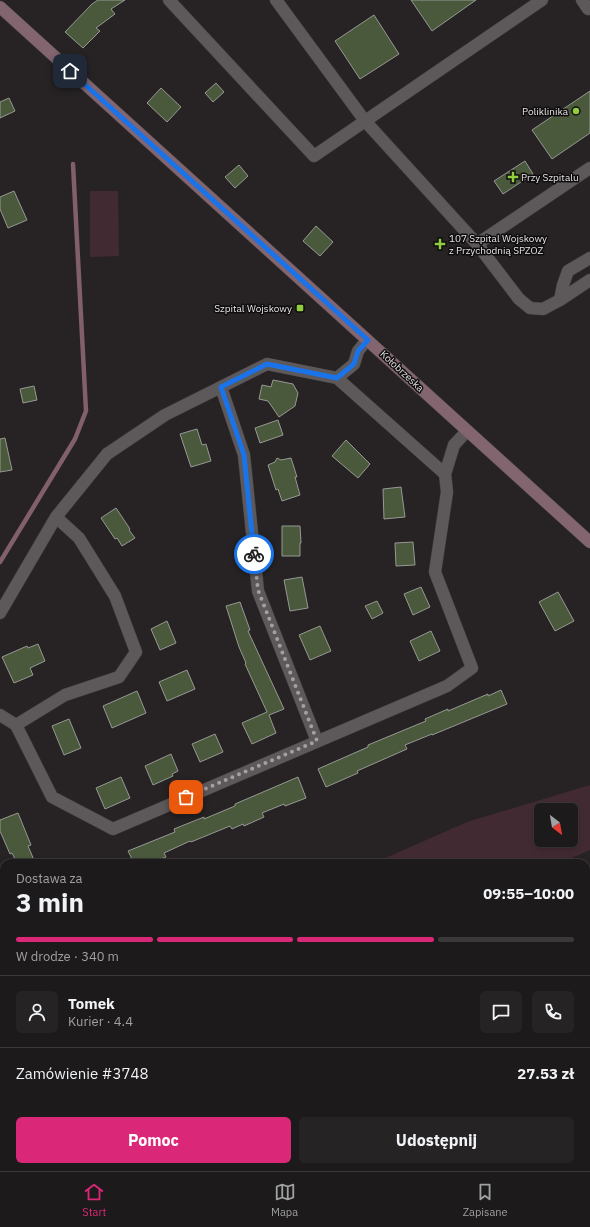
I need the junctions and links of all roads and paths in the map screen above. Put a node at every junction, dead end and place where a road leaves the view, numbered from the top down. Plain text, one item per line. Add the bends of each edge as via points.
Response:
1 (170, 0) edge
2 (276, 0) edge
3 (542, 0) edge
4 (527, 4) edge
5 (0, 7) edge
6 (365, 121) junction
7 (590, 168) edge
8 (477, 244) junction
9 (590, 258) edge
10 (590, 280) edge
11 (560, 300) junction
12 (368, 340) junction
13 (337, 378) junction
14 (221, 387) junction
15 (467, 431) junction
16 (445, 474) junction
17 (56, 517) junction
18 (590, 542) edge
19 (0, 613) edge
20 (0, 715) edge
21 (16, 724) junction
22 (317, 741) junction

1 - 6 street via 314,156
2 - 6 street
3 - 4 street
4 - 6 street
5 - 12 main road, Kołobrzeska
6 - 8 street
7 - 8 street
8 - 11 street via 519,299 530,308 543,309
9 - 11 street via 568,271 562,285
10 - 11 street
12 - 13 street via 358,351 354,364
12 - 15 main road, Kołobrzeska
13 - 14 street via 267,364
13 - 16 street
14 - 17 street via 164,415 107,454
14 - 22 street via 244,455 258,590
15 - 16 street via 454,445
15 - 18 main road, Kołobrzeska
16 - 22 street via 447,492 435,572 472,668 447,686
17 - 19 street
17 - 21 street via 79,538 115,596 136,652 119,677 65,695
20 - 21 street
21 - 22 street via 52,798 113,829

